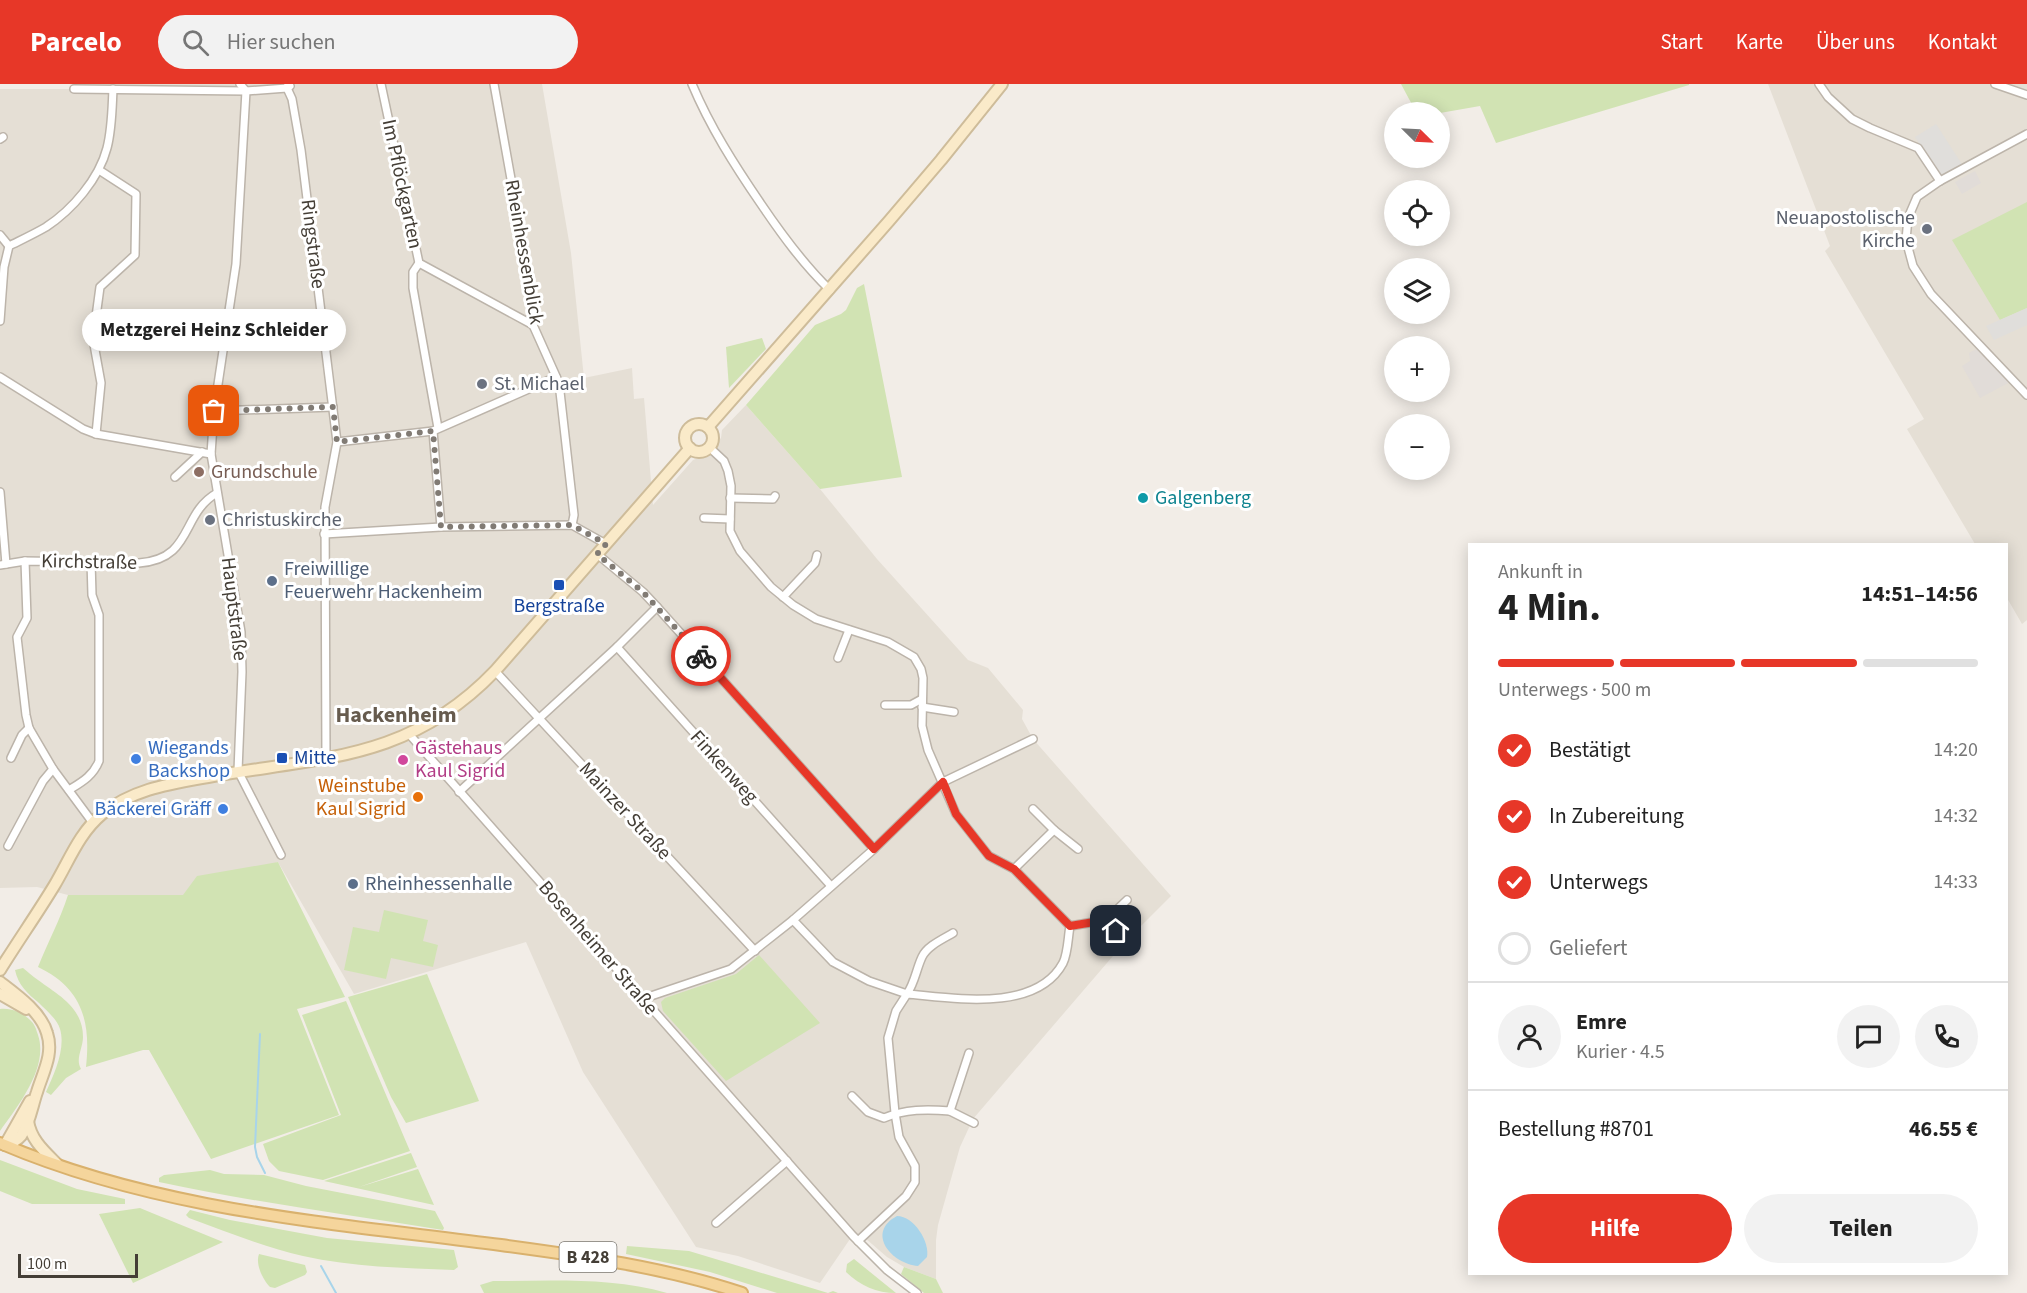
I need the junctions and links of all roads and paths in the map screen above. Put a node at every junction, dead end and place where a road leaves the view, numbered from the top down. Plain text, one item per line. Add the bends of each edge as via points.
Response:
1 (240, 84) edge
2 (381, 84) edge
3 (494, 84) edge
4 (692, 84) edge
5 (1002, 84) edge
6 (1819, 84) edge
7 (1995, 84) edge
8 (289, 85) edge
9 (74, 89) dead end
10 (113, 89) junction
11 (246, 91) junction
12 (2027, 95) edge
13 (2027, 134) edge
14 (99, 170) junction
15 (1940, 181) junction
16 (0, 235) edge
17 (9, 246) junction
18 (419, 263) junction
19 (830, 290) junction
20 (0, 321) edge
21 (534, 325) junction
22 (0, 377) edge
23 (556, 377) junction
24 (2027, 395) edge
25 (333, 407) junction
26 (214, 411) junction
27 (708, 427) junction
28 (435, 429) junction
29 (96, 434) junction
30 (337, 442) junction
31 (710, 447) junction
32 (690, 448) junction
33 (202, 452) junction
34 (211, 454) junction
35 (175, 477) dead end
36 (0, 492) edge
37 (217, 493) junction
38 (776, 496) dead end
39 (730, 498) junction
40 (704, 518) dead end
41 (730, 519) junction
42 (572, 525) junction
43 (441, 527) junction
44 (324, 534) junction
45 (606, 544) junction
46 (597, 554) junction
47 (817, 555) dead end
48 (25, 561) junction
49 (91, 561) junction
50 (3, 564) edge
51 (783, 597) junction
52 (657, 607) junction
53 (849, 630) junction
54 (617, 647) junction
55 (838, 658) dead end
56 (495, 671) junction
57 (922, 703) junction
58 (885, 705) dead end
59 (954, 712) dead end
60 (539, 719) junction
61 (29, 728) junction
62 (409, 734) junction
63 (1033, 739) dead end
64 (11, 758) dead end
65 (326, 759) junction
66 (53, 769) junction
67 (238, 771) junction
68 (943, 782) junction
69 (69, 790) junction
70 (459, 792) junction
71 (1033, 809) dead end
72 (93, 823) junction
73 (1054, 830) junction
74 (8, 846) dead end
75 (874, 849) junction
76 (1078, 849) dead end
77 (281, 855) dead end
78 (1014, 869) junction
79 (831, 886) junction
80 (1127, 900) dead end
81 (793, 920) junction
82 (1106, 920) junction
83 (1070, 926) junction
84 (953, 933) dead end
85 (1127, 941) dead end
86 (755, 951) junction
87 (0, 969) edge
88 (0, 982) edge
89 (0, 994) edge
90 (907, 994) junction
91 (642, 999) junction
92 (5, 1002) edge
93 (36, 1014) junction
94 (969, 1053) dead end
95 (37, 1091) junction
96 (852, 1096) dead end
97 (950, 1111) junction
98 (895, 1113) junction
99 (28, 1121) junction
100 (974, 1123) dead end
101 (3, 1144) edge
102 (787, 1161) junction
103 (57, 1164) junction
104 (716, 1223) dead end
105 (858, 1241) junction
106 (742, 1293) edge
107 (918, 1293) edge

1 - 11 street
2 - 18 street, Im Pflöckgarten
3 - 21 street, Rheinhessenblick
4 - 19 street via 705,115 739,172 800,259
5 - 19 main road
6 - 15 street via 1852,119 1918,148
7 - 12 street
8 - 11 street
8 - 25 street, Ringstraße via 301,150
9 - 10 street
10 - 11 street
10 - 14 street via 111,132
11 - 26 street, Hauptstraße via 236,264
13 - 15 street
14 - 17 street via 72,205 46,227
14 - 29 street via 136,194 136,224 135,255 100,287 93,339 101,383
15 - 24 street via 1917,197 1908,218 1906,240 1912,266 1931,294
16 - 17 street
17 - 20 street
18 - 21 street, Im Pflöckgarten
18 - 28 street via 413,272 413,288
19 - 27 main road
21 - 23 street, Rheinhessenblick
22 - 29 street
23 - 28 street
23 - 42 street, Rheinhessenblick via 574,515
25 - 26 street
25 - 30 street, Ringstraße
26 - 34 street, Hauptstraße
27 - 31 main road via 713,435
27 - 32 main road via 699,424 690,428 685,440
28 - 30 street
28 - 43 street
29 - 33 street
30 - 44 street, Ringstraße
31 - 32 main road via 698,452
31 - 39 street via 728,471
32 - 45 main road
33 - 34 street
33 - 35 street
34 - 37 street, Hauptstraße
36 - 50 street
37 - 49 street, Kirchstraße via 205,500 179,546 157,561
37 - 67 street, Hauptstraße via 241,632
38 - 39 street
39 - 41 street
40 - 41 street
41 - 51 street via 730,531 740,551
42 - 43 street
42 - 45 street
43 - 44 street
44 - 65 street, Ringstraße
45 - 46 main road
46 - 52 street
46 - 56 main road
47 - 51 street via 815,563
48 - 49 street, Kirchstraße
48 - 50 street, Kirchstraße
48 - 61 street via 27,618 18,637
49 - 69 street via 92,595 99,615 99,761 88,778
51 - 53 street via 816,619
52 - 54 street
52 - 75 street
53 - 55 street
53 - 57 street via 888,642 914,657 921,669
54 - 60 street
54 - 79 street, Finkenweg
56 - 60 street, Mainzer Straße
56 - 62 main road via 452,709
57 - 58 street
57 - 59 street
57 - 68 street via 928,750
60 - 70 street
60 - 86 street, Mainzer Straße
61 - 64 street
61 - 66 street
62 - 65 main road
62 - 70 street, Bosenheimer Straße
63 - 68 street
65 - 67 main road
66 - 69 street
66 - 74 street via 43,780
67 - 72 main road via 148,789 118,803
67 - 77 street
68 - 75 street
68 - 78 street via 956,814 969,832 989,856
69 - 72 street
70 - 91 street, Bosenheimer Straße
71 - 73 street
72 - 87 main road
73 - 76 street
73 - 78 street
75 - 79 street
78 - 83 street
79 - 81 street
80 - 82 street
81 - 86 street
81 - 90 street via 833,962 869,981
82 - 83 street
82 - 85 street
83 - 90 street via 1063,962 1049,980 1026,992 1000,999
84 - 90 street via 922,955
86 - 91 street via 731,969
88 - 93 main road
89 - 92 main road
90 - 98 street via 896,1011 888,1038
91 - 102 street, Bosenheimer Straße
92 - 93 main road
93 - 95 main road via 48,1033 49,1046
94 - 97 street
95 - 99 main road
95 - 101 main road
96 - 98 street via 868,1112 884,1118
97 - 98 street
97 - 100 street
98 - 105 street via 899,1137 915,1166 915,1182 906,1196
99 - 101 main road via 20,1137
99 - 103 main road via 35,1141
101 - 103 main road, B 428
102 - 104 street
102 - 105 street, Bosenheimer Straße
103 - 106 main road, B 428 via 227,1207 628,1264
105 - 107 street, Bosenheimer Straße via 897,1279

